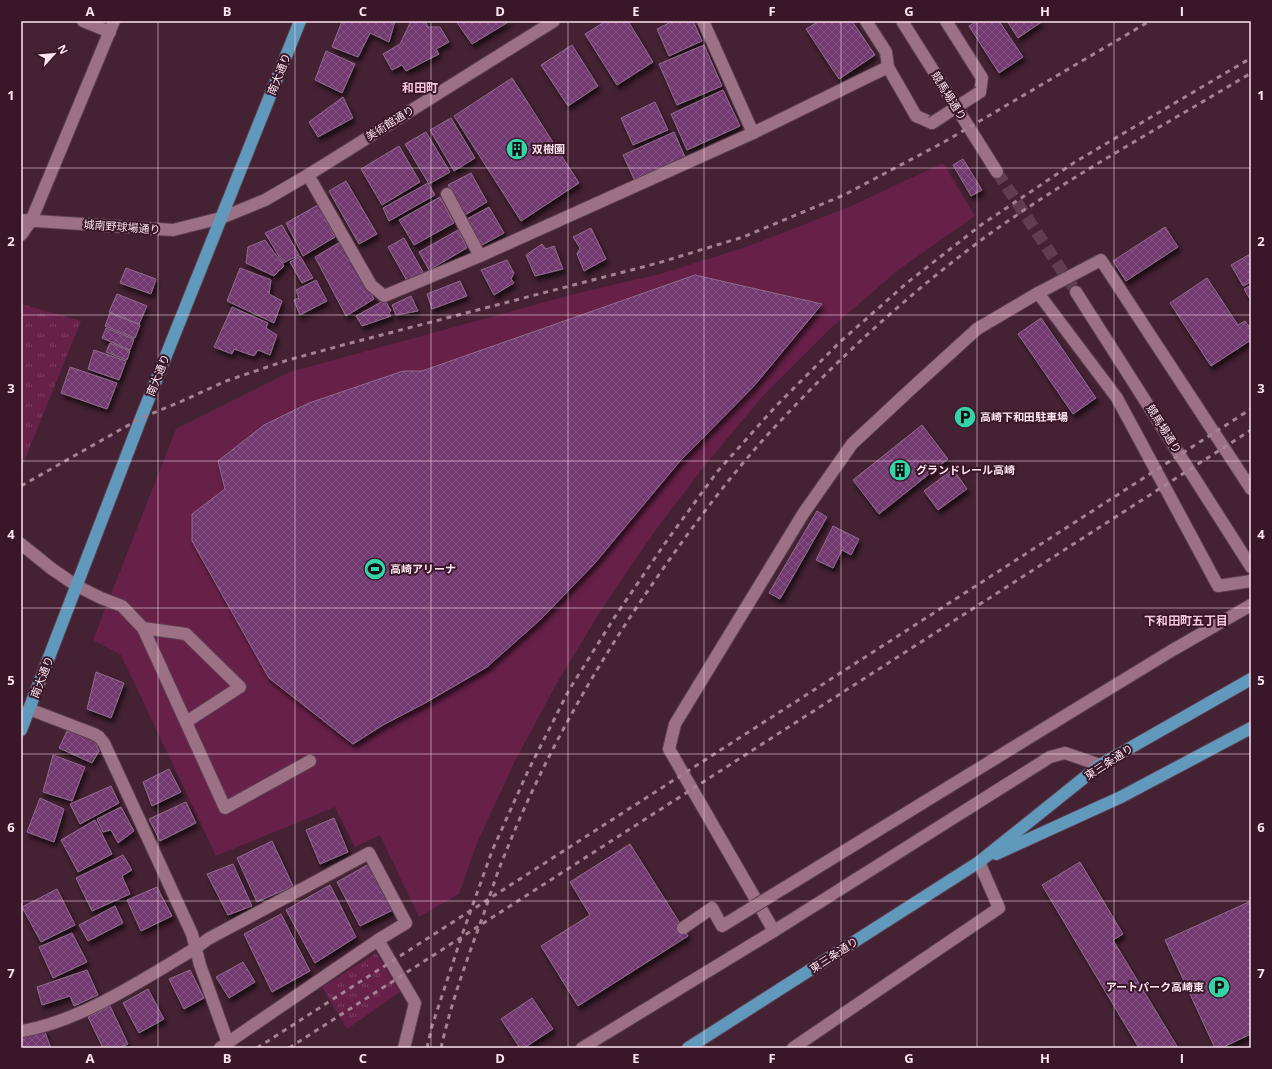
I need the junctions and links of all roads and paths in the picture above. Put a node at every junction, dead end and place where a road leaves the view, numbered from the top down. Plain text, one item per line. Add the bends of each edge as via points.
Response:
1 (83, 21) edge
2 (300, 21) edge
3 (552, 21) edge
4 (703, 21) edge
5 (866, 21) edge
6 (902, 21) edge
7 (946, 21) edge
8 (112, 26) edge
9 (888, 67) junction
10 (753, 133) junction
11 (997, 172) tunnel mouth
12 (308, 175) junction
13 (447, 194) dead end
14 (221, 218) junction
15 (26, 220) edge
16 (21, 235) edge
17 (480, 256) junction
18 (1076, 292) tunnel mouth
19 (1038, 293) junction
20 (1251, 489) edge
21 (21, 544) edge
22 (1251, 567) edge
23 (1251, 581) edge
24 (77, 586) junction
25 (1251, 605) edge
26 (143, 628) junction
27 (1251, 678) edge
28 (29, 708) junction
29 (186, 722) junction
30 (1251, 728) edge
31 (21, 730) edge
32 (310, 761) dead end
33 (1100, 765) junction
34 (979, 862) junction
35 (683, 928) dead end
36 (774, 931) junction
37 (378, 940) junction
38 (196, 948) junction
39 (21, 1031) edge
40 (224, 1046) edge
41 (404, 1048) edge
42 (582, 1048) edge
43 (688, 1048) edge
44 (793, 1048) edge

1 - 8 street
2 - 14 main road, 南大通り
3 - 12 street, 美術館通り
4 - 10 street
5 - 9 street via 886,52
6 - 11 street, 競馬場通り
7 - 9 street, bridge via 982,78 980,92 932,123 916,116
8 - 15 street
9 - 10 street
10 - 17 street
12 - 14 street, 美術館通り via 265,200
12 - 17 street via 371,286 384,296
13 - 17 street
14 - 15 street, 城南野球場通り via 174,230
14 - 24 main road, 南大通り
15 - 16 street
18 - 22 street, 競馬場通り
19 - 20 street via 1101,260
19 - 23 street via 1117,398 1218,586
19 - 36 street via 977,329 852,444 803,514 675,724 669,749
21 - 24 street
24 - 26 street via 122,606
24 - 28 main road, 南大通り
25 - 35 street, bridge via 1171,651 722,926 712,908
26 - 29 street
26 - 29 street via 186,634 240,688
27 - 33 main road, 東三条通り
28 - 31 main road, 南大通り
28 - 38 street via 94,734 104,743 192,934
29 - 32 street via 225,808
30 - 34 main road, 東三条通り via 1121,796
33 - 34 main road, 東三条通り
33 - 36 street via 1065,753 1050,757
34 - 43 main road, 東三条通り
34 - 44 street via 999,908
36 - 42 street
37 - 38 street via 406,923 369,853 208,939
37 - 40 street
37 - 41 street via 415,1003
38 - 39 street via 117,995 73,1016
38 - 40 street

